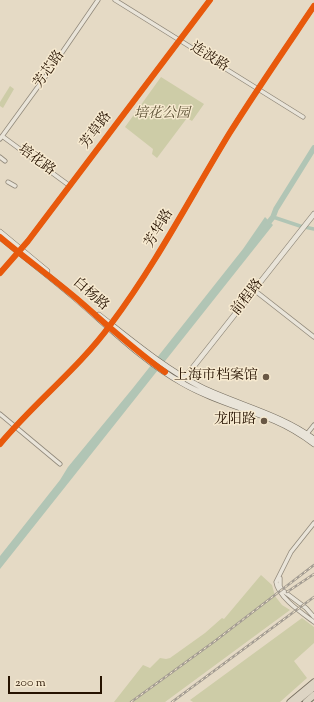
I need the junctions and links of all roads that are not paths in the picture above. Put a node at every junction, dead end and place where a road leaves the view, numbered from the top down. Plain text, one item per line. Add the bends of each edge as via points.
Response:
1 (98, 0) edge
2 (115, 0) edge
3 (210, 0) edge
4 (314, 6) edge
5 (179, 40) junction
6 (258, 89) junction
7 (303, 117) dead end
8 (1, 138) edge
9 (0, 157) edge
10 (5, 161) dead end
11 (8, 182) dead end
12 (15, 186) dead end
13 (70, 186) junction
14 (313, 215) edge
15 (0, 232) edge
16 (0, 237) edge
17 (20, 251) junction
18 (0, 273) edge
19 (254, 290) junction
20 (110, 326) junction
21 (314, 337) edge
22 (183, 380) junction
23 (0, 414) edge
24 (314, 425) edge
25 (14, 427) junction
26 (306, 436) junction
27 (314, 439) edge
28 (0, 444) edge
29 (314, 444) edge
30 (60, 464) dead end
31 (314, 522) edge
32 (280, 574) junction
33 (314, 617) edge
34 (314, 622) edge
35 (314, 682) edge
36 (314, 687) edge
37 (314, 694) edge
38 (290, 702) edge
39 (301, 702) edge

1 - 8 street, 芳芯路
2 - 5 street, 连波路
3 - 5 street, 芳草路
4 - 6 street, 芳华路
5 - 6 street, 连波路
5 - 13 street, 芳草路
6 - 7 street, 连波路
6 - 20 street, 芳华路 via 158,254
8 - 13 street, 培花路
9 - 10 street
11 - 12 street
13 - 17 street, 芳草路
14 - 19 street, 前程路
15 - 17 main road, 白杨路
16 - 17 main road, 白杨路
17 - 18 street, 芳草路
17 - 20 main road, 白杨路
19 - 21 street
19 - 22 street, 前程路
20 - 22 main road, 白杨路
20 - 25 street, 芳华路
22 - 26 main road, 白杨路 via 215,399
23 - 25 street
24 - 26 street
25 - 28 street, 芳华路
25 - 30 street
26 - 27 main road, 白杨路
26 - 29 main road, 白杨路
31 - 32 street via 291,552
32 - 33 street via 282,590
32 - 34 street via 276,582 277,587 286,599
35 - 38 main road
36 - 39 highway
37 - 39 highway

